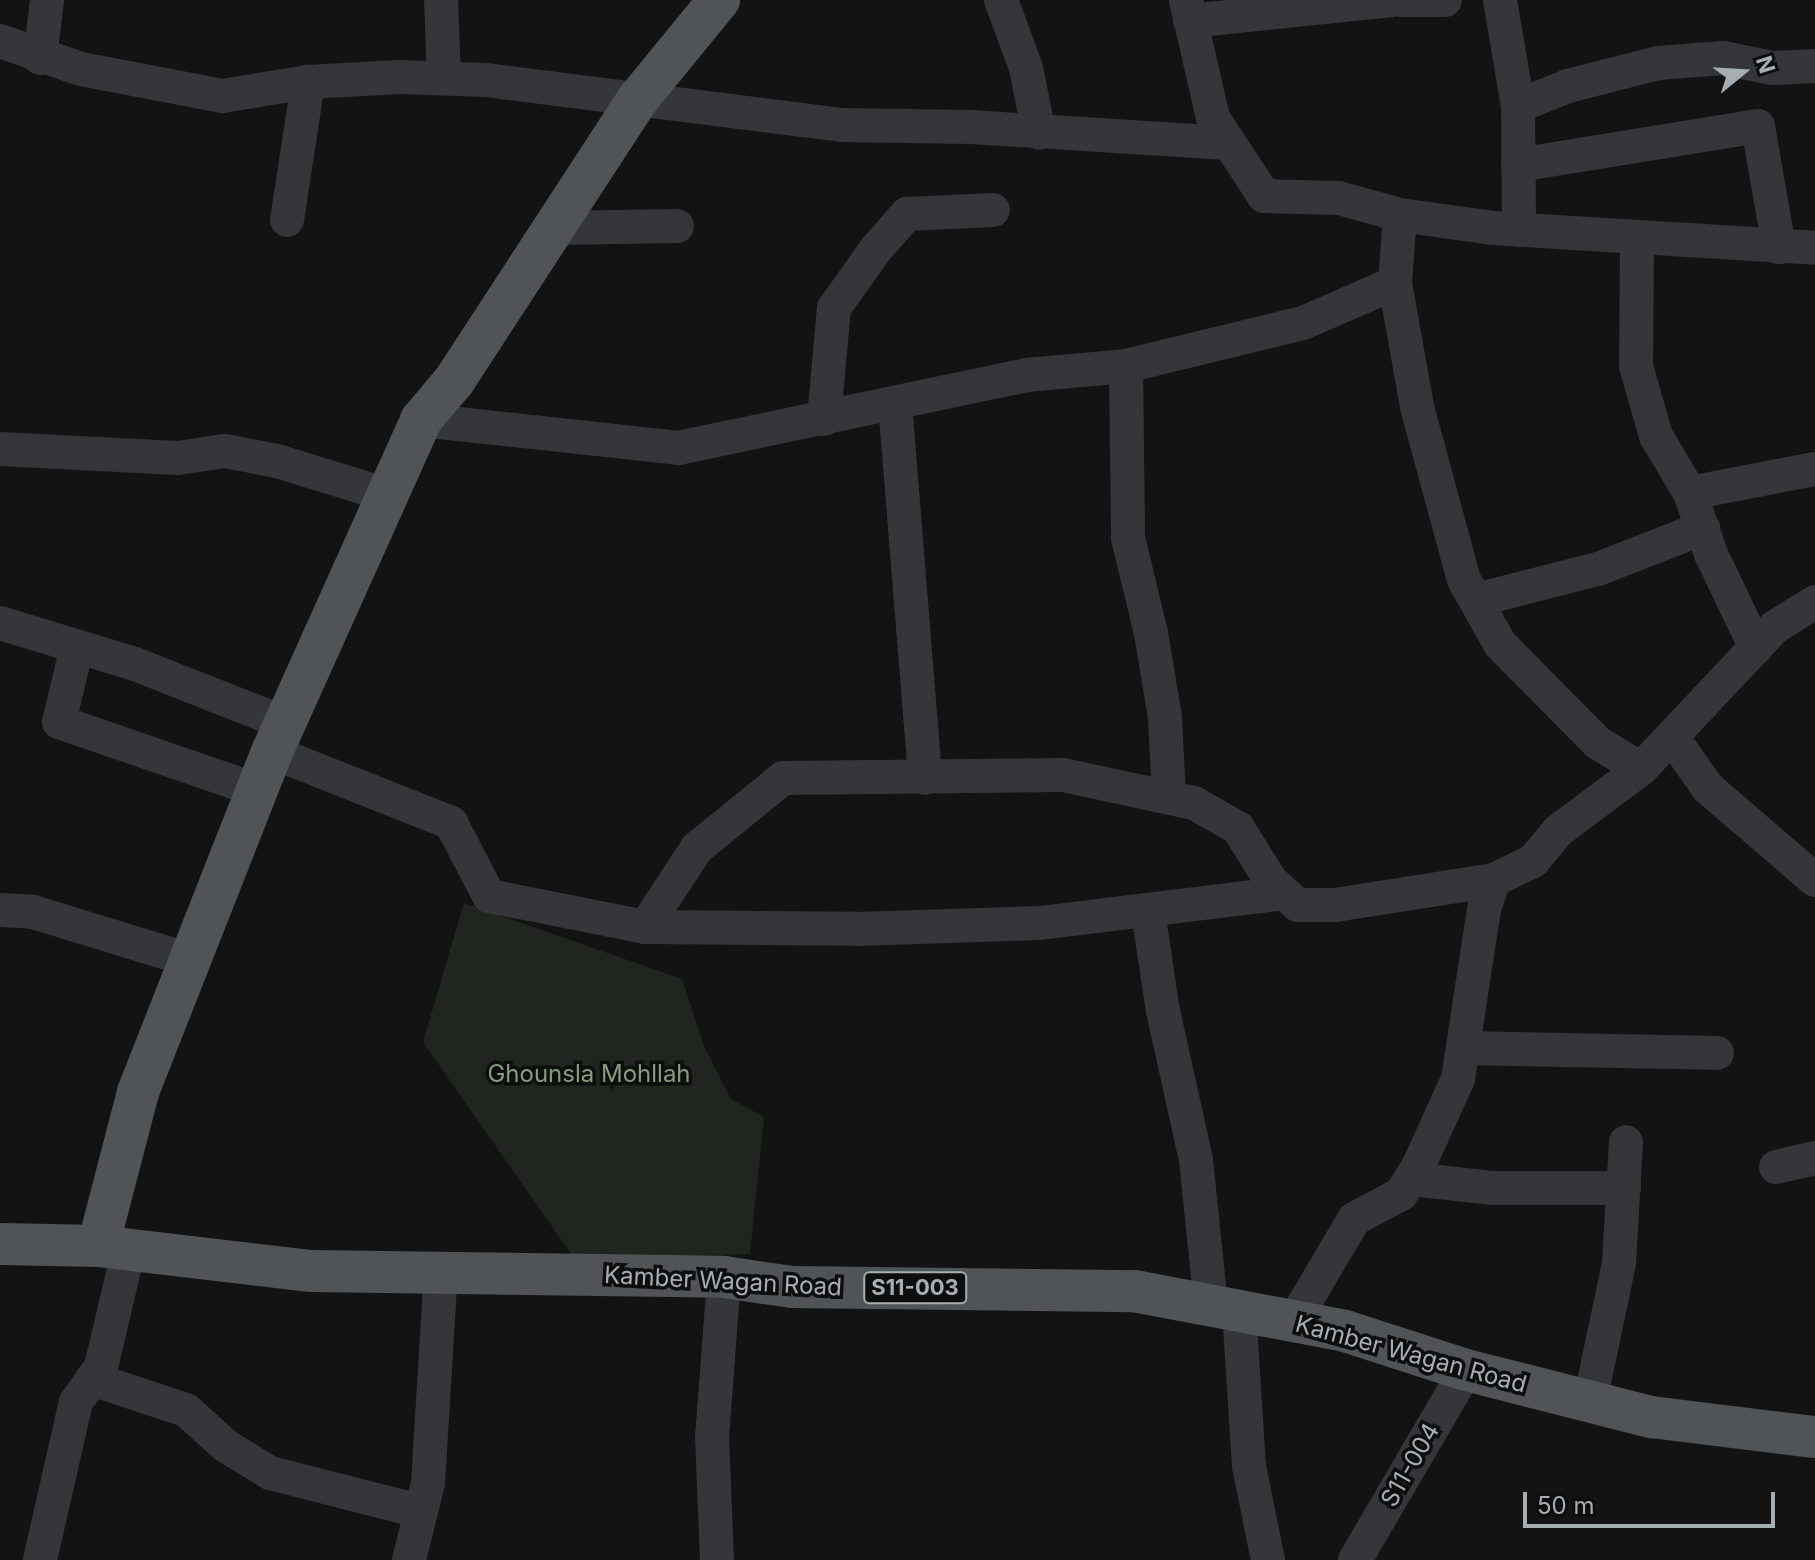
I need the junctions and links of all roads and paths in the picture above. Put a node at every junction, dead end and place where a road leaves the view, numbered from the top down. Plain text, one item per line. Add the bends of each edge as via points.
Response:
1 (47, 0) edge
2 (441, 0) edge
3 (719, 0) edge
4 (1001, 0) edge
5 (1392, 0) edge
6 (1402, 0) edge
7 (1445, 0) edge
8 (1500, 0) edge
9 (1188, 10) edge
10 (0, 41) edge
11 (40, 58) junction
12 (1815, 66) edge
13 (444, 78) junction
14 (308, 82) junction
15 (638, 99) junction
16 (1518, 106) junction
17 (1039, 133) junction
18 (1227, 143) junction
19 (1518, 165) junction
20 (993, 210) dead end
21 (1400, 215) junction
22 (287, 220) dead end
23 (677, 226) dead end
24 (554, 228) junction
25 (1519, 230) junction
26 (1637, 238) junction
27 (1779, 247) junction
28 (1815, 248) edge
29 (1395, 283) junction
30 (1126, 366) junction
31 (895, 403) junction
32 (824, 419) junction
33 (421, 420) junction
34 (0, 449) edge
35 (1815, 469) edge
36 (1690, 493) junction
37 (391, 496) junction
38 (1703, 528) junction
39 (1476, 600) junction
40 (1815, 602) edge
41 (0, 623) edge
42 (77, 647) junction
43 (1756, 648) junction
44 (1672, 737) junction
45 (272, 755) junction
46 (1641, 769) junction
47 (925, 778) junction
48 (1169, 798) junction
49 (1494, 880) junction
50 (1815, 880) edge
51 (1283, 893) junction
52 (0, 910) edge
53 (1148, 911) junction
54 (645, 927) junction
55 (190, 960) junction
56 (1463, 1048) junction
57 (1717, 1053) dead end
58 (1626, 1142) dead end
59 (1815, 1158) edge
60 (1776, 1167) dead end
61 (1411, 1179) junction
62 (1624, 1188) junction
63 (0, 1244) edge
64 (114, 1248) junction
65 (441, 1273) junction
66 (724, 1277) junction
67 (1225, 1308) junction
68 (1294, 1321) junction
69 (1466, 1370) junction
70 (92, 1379) junction
71 (1590, 1401) junction
72 (1815, 1437) edge
73 (419, 1511) junction
74 (40, 1560) edge
75 (409, 1560) edge
76 (717, 1560) edge
77 (1268, 1560) edge
78 (1355, 1560) edge

1 - 11 street
2 - 13 street
3 - 15 main road
4 - 17 street via 1026,68
5 - 9 street
6 - 7 street
8 - 16 street
9 - 18 street via 1213,118
10 - 11 street
11 - 14 street via 222,96
12 - 16 street via 1772,68 1723,58 1658,63 1568,86
13 - 14 street
13 - 15 street
14 - 22 street
15 - 17 street via 842,125
15 - 24 main road
16 - 19 street
17 - 18 street
18 - 21 street via 1264,196 1339,198
19 - 25 street
19 - 27 street via 1758,126
20 - 32 street via 907,214 876,249 834,308
21 - 25 street
21 - 29 street
23 - 24 street
24 - 33 main road via 454,381
25 - 26 street
26 - 27 street
26 - 36 street via 1636,366 1656,436
27 - 28 street
29 - 30 street via 1303,323
29 - 39 street via 1417,407 1464,580
30 - 31 street via 1026,375
30 - 48 street via 1128,538 1163,704
31 - 32 street
31 - 47 street
32 - 33 street via 678,448
33 - 37 main road
34 - 37 street via 119,451 178,458 225,451
35 - 36 street
36 - 38 street
37 - 45 main road
38 - 39 street via 1598,569
38 - 43 street
39 - 46 street via 1500,644 1598,743
40 - 43 street via 1775,627
41 - 42 street
42 - 45 street
42 - 45 street via 59,722
43 - 44 street
44 - 46 street
44 - 50 street via 1708,788
45 - 54 street via 451,823 489,896
45 - 55 main road
46 - 49 street via 1558,831 1533,861
47 - 48 street via 1063,775
47 - 54 street via 783,778 697,848
48 - 51 street via 1194,803 1238,828
49 - 51 street via 1335,905 1298,905
49 - 56 street via 1484,909
51 - 53 street
52 - 55 street via 33,912
53 - 54 street via 1040,923 857,929
53 - 67 street via 1163,1011
55 - 64 main road via 138,1092
56 - 57 street
56 - 61 street via 1458,1079
58 - 62 street
59 - 60 street
61 - 62 street via 1492,1188
61 - 68 street via 1401,1194 1354,1219
62 - 71 street via 1619,1263
63 - 64 main road, Kamber Wagan Road / S11-003
64 - 65 main road, Kamber Wagan Road / S11-003 via 312,1271
64 - 70 street via 101,1367
65 - 66 main road, Kamber Wagan Road / S11-003
65 - 73 street via 428,1483
66 - 67 main road, Kamber Wagan Road / S11-003 via 792,1287 1134,1291
66 - 76 street via 712,1438
67 - 68 main road, Kamber Wagan Road / S11-003
67 - 77 street
68 - 69 main road, Kamber Wagan Road / S11-003 via 1345,1331
69 - 71 main road, Kamber Wagan Road / S11-003
69 - 78 street, S11-004
70 - 73 street via 186,1410 226,1446 270,1473
70 - 74 street via 76,1402
71 - 72 main road, Kamber Wagan Road / S11-003 via 1651,1417
73 - 75 street

